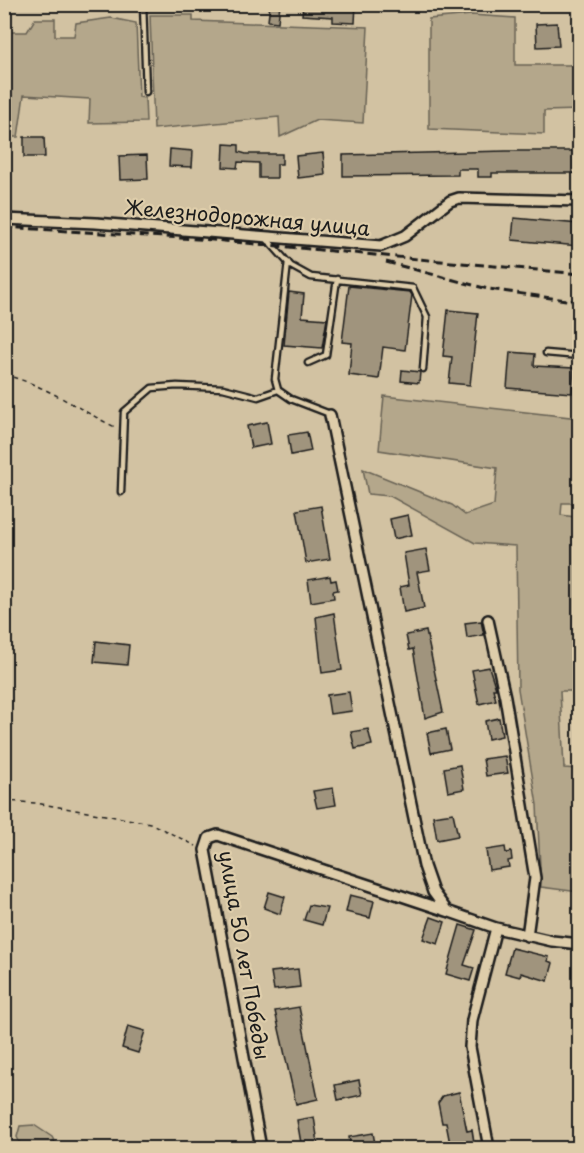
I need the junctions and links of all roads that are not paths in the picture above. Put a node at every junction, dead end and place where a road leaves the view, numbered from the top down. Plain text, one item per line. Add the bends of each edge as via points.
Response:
1 (143, 4) edge
2 (146, 93) dead end
3 (579, 201) edge
4 (4, 219) edge
5 (265, 237) junction
6 (288, 262) junction
7 (337, 279) junction
8 (546, 353) dead end
9 (579, 356) edge
10 (308, 363) dead end
11 (423, 369) dead end
12 (278, 390) junction
13 (330, 415) joint
14 (121, 492) dead end
15 (488, 620) dead end
16 (447, 911) junction
17 (496, 928) junction
18 (527, 936) junction
19 (579, 944) edge
20 (261, 1148) edge
21 (489, 1149) edge

1 - 2 lane
3 - 5 street, Железнодорожная улица via 459,198 405,236 381,246
4 - 5 street, Железнодорожная улица
5 - 6 lane
6 - 7 lane via 311,277
6 - 12 lane via 275,379
7 - 10 lane via 326,355
7 - 11 lane via 413,288 427,317
8 - 9 lane
12 - 13 lane
12 - 14 lane via 258,397 223,388 152,388 124,412
13 - 16 street via 424,866 433,892
15 - 18 street via 535,878
16 - 17 street, улица 50 лет Победы
16 - 20 street, улица 50 лет Победы via 218,834 209,838 205,850
17 - 18 street, улица 50 лет Победы
17 - 21 street via 472,1020 470,1047
18 - 19 street, улица 50 лет Победы

